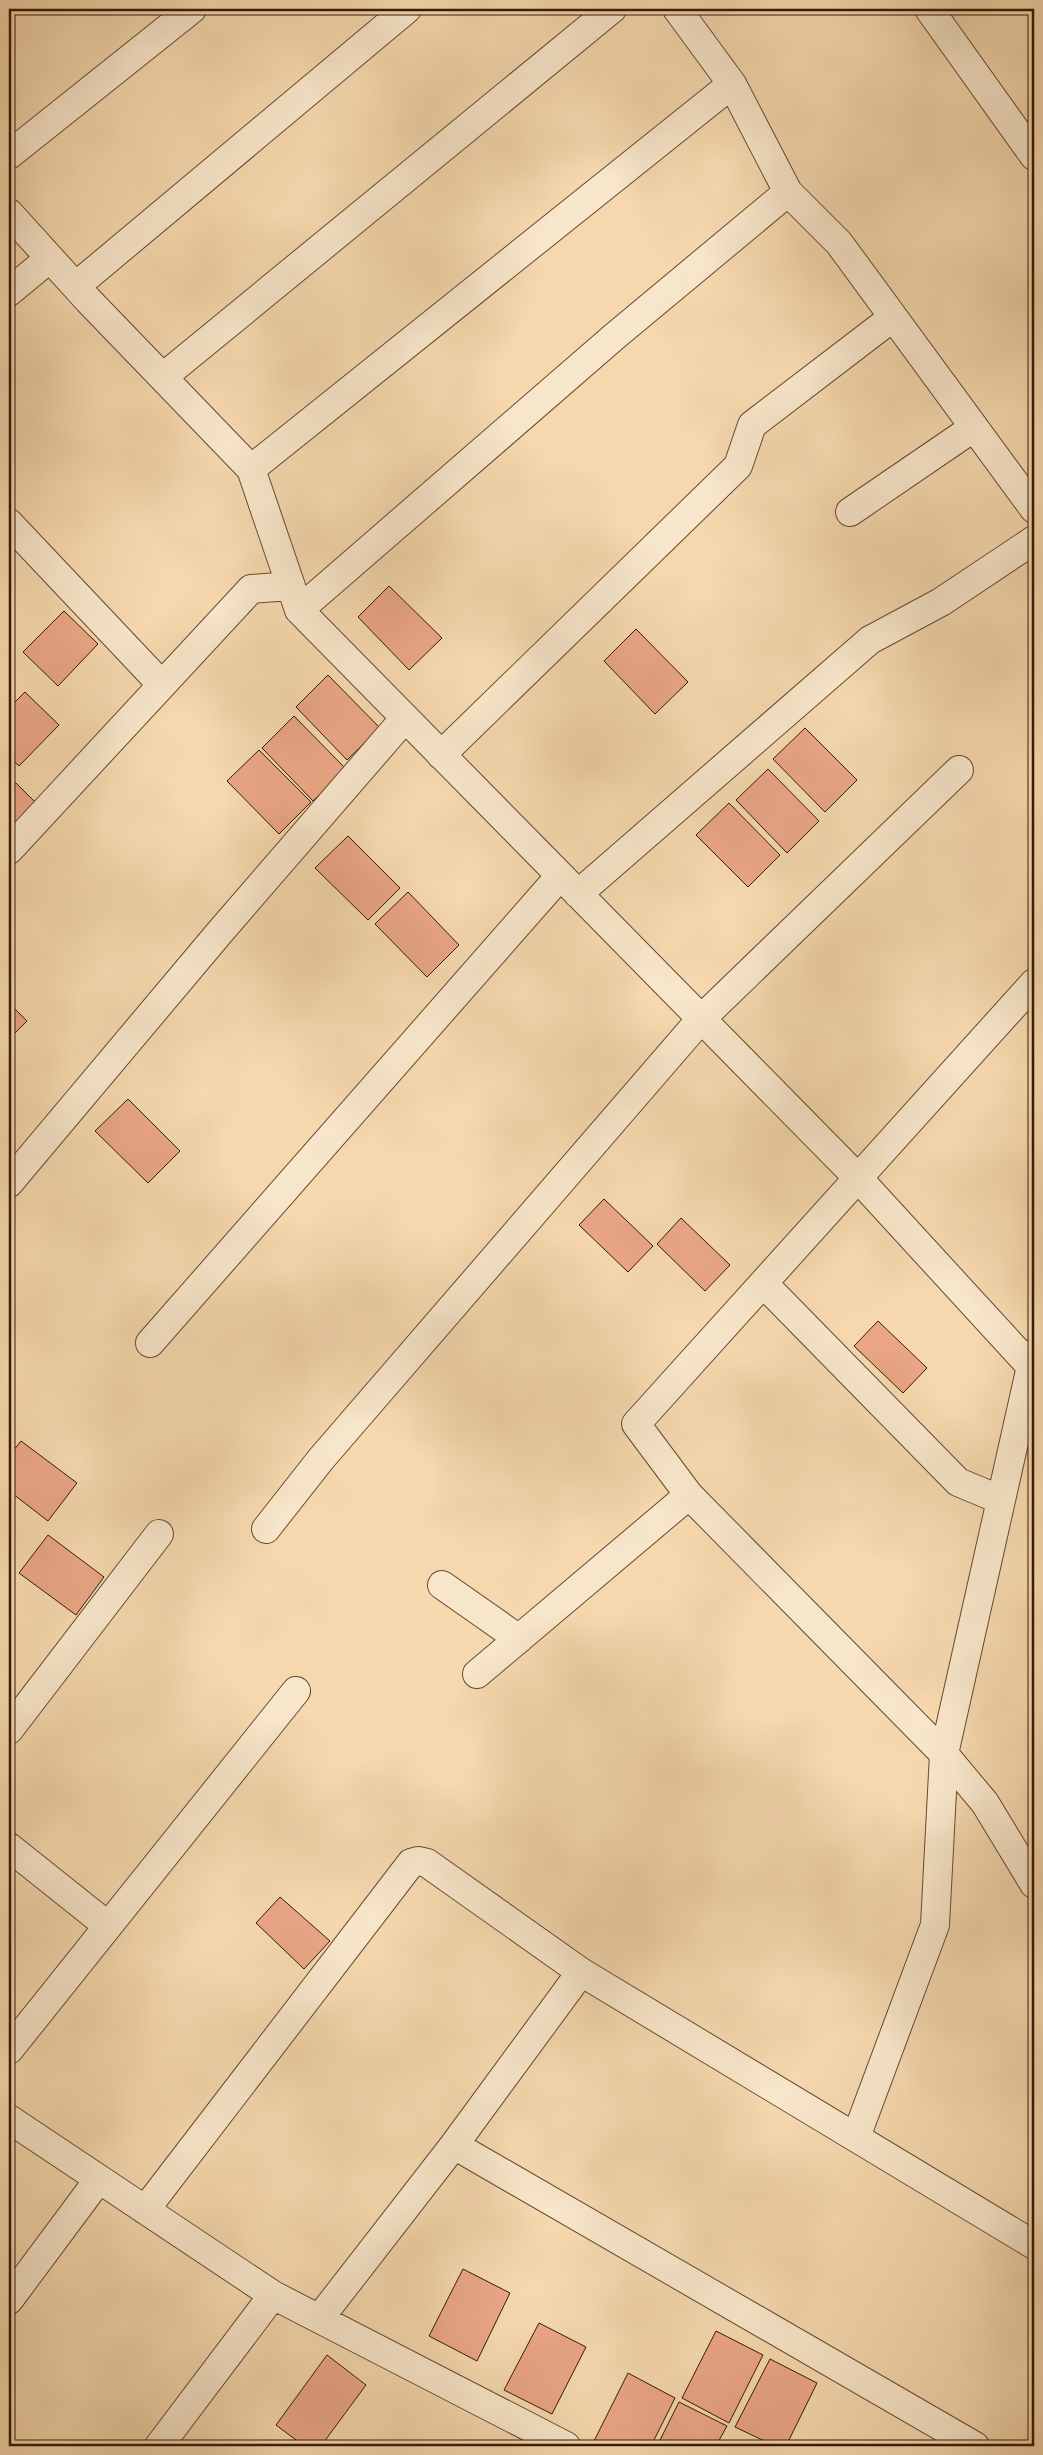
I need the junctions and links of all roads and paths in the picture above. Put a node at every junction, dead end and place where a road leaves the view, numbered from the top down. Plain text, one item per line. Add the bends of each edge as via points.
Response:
1 (192, 9) edge
2 (408, 9) edge
3 (612, 9) edge
4 (929, 9) edge
5 (689, 13) edge
6 (732, 84) junction
7 (9, 155) edge
8 (1034, 156) edge
9 (788, 192) junction
10 (9, 213) edge
11 (50, 258) junction
12 (76, 286) junction
13 (9, 292) edge
14 (892, 318) junction
15 (163, 377) junction
16 (974, 428) junction
17 (251, 470) junction
18 (1034, 509) edge
19 (850, 512) dead end
20 (9, 523) edge
21 (1034, 540) edge
22 (295, 598) junction
23 (162, 685) junction
24 (405, 718) junction
25 (441, 755) junction
26 (958, 770) dead end
27 (9, 850) edge
28 (569, 885) junction
29 (1034, 983) edge
30 (701, 1019) junction
31 (857, 1178) junction
32 (9, 1183) edge
33 (764, 1284) junction
34 (150, 1343) dead end
35 (1033, 1363) edge
36 (690, 1495) junction
37 (1001, 1500) junction
38 (266, 1528) dead end
39 (159, 1534) dead end
40 (442, 1585) dead end
41 (519, 1639) junction
42 (477, 1674) dead end
43 (296, 1691) dead end
44 (9, 1730) edge
45 (944, 1754) junction
46 (9, 1847) edge
47 (1034, 1884) edge
48 (108, 1926) junction
49 (581, 1972) junction
50 (9, 2050) edge
51 (9, 2119) edge
52 (856, 2137) junction
53 (454, 2145) junction
54 (99, 2179) junction
55 (145, 2210) junction
56 (1034, 2245) edge
57 (272, 2295) junction
58 (9, 2300) edge
59 (319, 2319) junction
60 (159, 2446) edge
61 (566, 2446) edge
62 (974, 2446) edge

1 - 7 street
2 - 12 street
3 - 15 street
4 - 8 street
5 - 6 street
6 - 9 street
6 - 17 street
9 - 14 street via 839,243
9 - 22 street
10 - 11 street
11 - 12 street
11 - 13 street
12 - 15 street
14 - 16 street
14 - 25 street via 752,425 738,466
15 - 17 street
16 - 18 street
16 - 19 street
17 - 22 street
20 - 23 street
21 - 28 street via 941,602 870,640
22 - 23 street via 251,589
22 - 24 street
23 - 27 street
24 - 25 street
24 - 32 street
25 - 28 street
26 - 30 street
28 - 30 street
28 - 34 street
29 - 31 street
30 - 31 street
30 - 38 street
31 - 33 street
31 - 35 street
33 - 36 street via 636,1424
33 - 37 street via 958,1482
35 - 37 street
36 - 41 street
36 - 45 street
37 - 45 street
39 - 44 street
40 - 41 street
41 - 42 street
43 - 48 street
45 - 47 street via 985,1803
45 - 52 street via 935,1925
46 - 48 street
48 - 50 street
49 - 52 street
49 - 53 street
49 - 55 street via 427,1863 418,1860 411,1864
51 - 54 street
52 - 56 street
53 - 59 street
53 - 62 street
54 - 55 street
54 - 58 street
55 - 57 street
57 - 59 street
57 - 60 street
59 - 61 street

